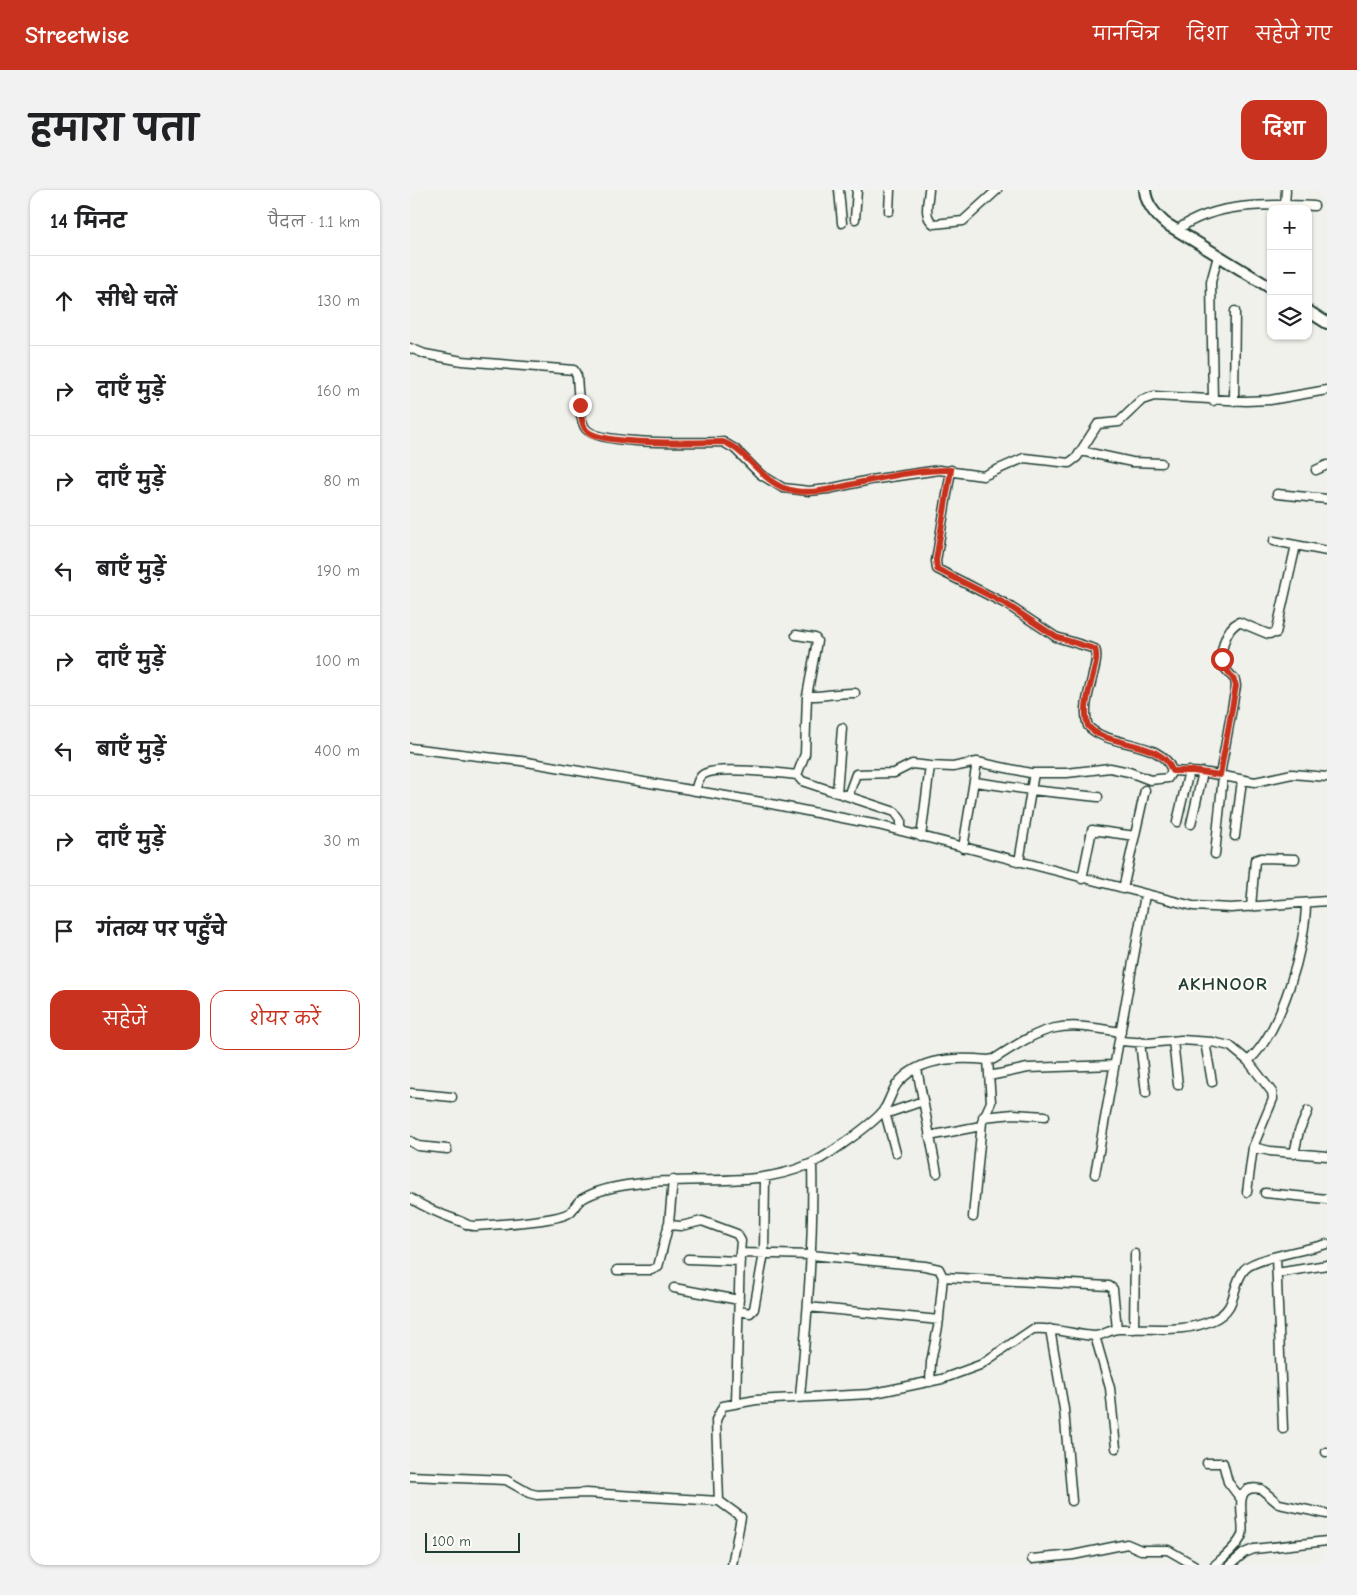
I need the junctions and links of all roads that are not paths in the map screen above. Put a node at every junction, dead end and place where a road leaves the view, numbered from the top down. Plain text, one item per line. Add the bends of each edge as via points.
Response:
1 (839, 190) edge
2 (857, 190) edge
3 (890, 190) edge
4 (929, 190) edge
5 (997, 190) edge
6 (1145, 190) edge
7 (1286, 190) edge
8 (1285, 205) edge
9 (1267, 206) edge
10 (889, 211) dead end
11 (855, 219) dead end
12 (842, 223) dead end
13 (1177, 230) junction
14 (1218, 256) junction
15 (1267, 286) edge
16 (1235, 311) dead end
17 (1312, 314) edge
18 (1327, 323) edge
19 (410, 348) edge
20 (1327, 390) edge
21 (1213, 401) junction
22 (1234, 401) junction
23 (1081, 451) junction
24 (1161, 463) dead end
25 (1327, 465) edge
26 (951, 470) junction
27 (1316, 470) dead end
28 (1277, 494) dead end
29 (1327, 499) edge
30 (1274, 541) dead end
31 (1296, 545) junction
32 (1327, 551) edge
33 (796, 635) dead end
34 (855, 693) dead end
35 (807, 696) junction
36 (842, 728) dead end
37 (410, 748) edge
38 (976, 762) junction
39 (930, 766) junction
40 (1172, 771) junction
41 (1189, 771) junction
42 (1203, 772) junction
43 (1034, 773) junction
44 (797, 775) junction
45 (1222, 776) junction
46 (1327, 777) edge
47 (1242, 780) junction
48 (974, 782) junction
49 (1031, 790) junction
50 (1144, 790) dead end
51 (695, 791) junction
52 (837, 793) junction
53 (848, 796) junction
54 (1098, 796) dead end
55 (1177, 822) dead end
56 (1191, 824) dead end
57 (900, 831) junction
58 (1135, 836) junction
59 (1235, 836) dead end
60 (921, 837) junction
61 (963, 848) junction
62 (1215, 854) dead end
63 (1295, 859) dead end
64 (1018, 862) junction
65 (1082, 878) junction
66 (1123, 889) junction
67 (1145, 895) junction
68 (1327, 901) edge
69 (1306, 903) junction
70 (1251, 907) junction
71 (1121, 1033) junction
72 (1173, 1041) junction
73 (1140, 1042) junction
74 (1205, 1042) junction
75 (1251, 1059) junction
76 (988, 1060) junction
77 (1114, 1065) junction
78 (917, 1069) junction
79 (989, 1076) junction
80 (1212, 1082) dead end
81 (1178, 1085) dead end
82 (410, 1093) edge
83 (1146, 1093) dead end
84 (452, 1098) dead end
85 (922, 1101) junction
86 (885, 1111) junction
87 (1308, 1111) dead end
88 (1045, 1116) dead end
89 (983, 1117) junction
90 (981, 1126) junction
91 (929, 1136) junction
92 (410, 1141) edge
93 (1253, 1147) junction
94 (446, 1149) dead end
95 (896, 1153) dead end
96 (1294, 1154) junction
97 (1327, 1156) edge
98 (812, 1164) junction
99 (937, 1173) dead end
100 (1095, 1174) dead end
101 (765, 1177) junction
102 (673, 1180) junction
103 (1247, 1192) dead end
104 (1265, 1193) dead end
105 (410, 1198) edge
106 (1327, 1199) edge
107 (973, 1217) dead end
108 (668, 1225) junction
109 (1327, 1244) edge
110 (764, 1253) junction
111 (1135, 1254) dead end
112 (810, 1255) junction
113 (740, 1257) junction
114 (1276, 1257) junction
115 (688, 1259) dead end
116 (1327, 1265) edge
117 (617, 1270) dead end
118 (1277, 1273) junction
119 (943, 1277) junction
120 (674, 1288) dead end
121 (739, 1300) junction
122 (808, 1307) junction
123 (739, 1311) junction
124 (939, 1320) junction
125 (1050, 1329) junction
126 (1117, 1329) junction
127 (1134, 1329) junction
128 (1095, 1336) junction
129 (930, 1382) junction
130 (800, 1397) junction
131 (736, 1402) junction
132 (1283, 1429) dead end
133 (1116, 1448) dead end
134 (1207, 1463) dead end
135 (410, 1476) edge
136 (1241, 1499) junction
137 (719, 1501) junction
138 (1072, 1501) dead end
139 (1327, 1514) edge
140 (1327, 1542) edge
141 (1032, 1559) dead end
142 (732, 1565) edge
143 (1194, 1565) edge
144 (1215, 1565) edge
145 (1230, 1565) edge

1 - 12 street
2 - 11 street
3 - 10 street
4 - 5 street via 927,213 934,224 963,220
6 - 13 main road via 1145,197 1154,213
7 - 8 street
9 - 13 street via 1230,208 1196,218
13 - 14 main road
14 - 15 main road
14 - 21 street via 1211,282
16 - 22 street
17 - 18 main road
19 - 26 street via 462,361 574,370 583,425 591,434 626,440 723,442 735,449 760,474 783,488 828,489
20 - 22 street via 1270,400
21 - 22 street
21 - 23 street via 1166,396 1142,400 1119,422 1098,424
23 - 24 street via 1132,462
23 - 26 street via 1070,463 1024,458 983,476
25 - 27 street
26 - 40 street via 937,569 1006,604 1056,637 1095,649 1096,660 1087,694 1088,726 1104,736 1162,756
28 - 29 street
30 - 31 street
31 - 32 street
31 - 45 street via 1276,633 1268,634 1239,622 1224,642 1222,665 1236,686
33 - 35 street via 816,639
34 - 35 street
35 - 44 street via 806,754
36 - 52 street
37 - 51 street via 521,761
38 - 39 street via 953,767
38 - 43 street
38 - 48 street
39 - 53 street via 912,764 894,773 856,774
39 - 60 street
40 - 41 street
40 - 43 street via 1168,778 1156,780 1110,768
41 - 42 street
41 - 55 street
42 - 45 street
42 - 56 street
43 - 49 street
44 - 51 street via 708,773 700,778
44 - 52 street via 802,780
45 - 47 street
45 - 62 street
46 - 47 street via 1292,774 1261,782
47 - 59 street
48 - 49 street
48 - 61 street
49 - 54 street
49 - 64 street
50 - 58 street
51 - 57 street
52 - 53 street
53 - 57 street via 895,812 901,820
57 - 60 street
58 - 65 street via 1092,830
58 - 66 street
60 - 61 street
61 - 64 street
63 - 70 street via 1255,860
64 - 65 street
65 - 66 street
66 - 67 street
67 - 70 street via 1193,906
67 - 71 street
68 - 69 street
69 - 70 street
69 - 75 street via 1305,929 1285,999 1271,1030
71 - 73 street
71 - 76 street via 1087,1026 1054,1026
71 - 77 street
72 - 73 street
72 - 74 street
72 - 81 street
73 - 83 street
74 - 75 street via 1230,1046
74 - 80 street
75 - 93 street via 1273,1099
76 - 78 street via 954,1058
76 - 79 street
77 - 79 street via 1028,1068
77 - 100 street
78 - 85 street
78 - 86 street via 896,1086
79 - 89 street via 992,1102
82 - 84 street
85 - 86 street
85 - 91 street
86 - 95 street
86 - 98 street
87 - 96 street
88 - 89 street
89 - 90 street
90 - 91 street
90 - 107 street
91 - 99 street
92 - 94 street via 418,1146
93 - 96 street
93 - 103 street
96 - 97 street
98 - 101 street
98 - 112 street
101 - 102 street via 732,1181
101 - 110 street
102 - 105 street via 602,1190 581,1199 567,1214 535,1221 476,1226 467,1226 434,1212
102 - 108 street
104 - 106 street
108 - 113 street via 681,1226 697,1221 740,1236
108 - 117 street via 656,1269
109 - 114 street
110 - 112 street
110 - 113 street
110 - 123 street via 754,1309 750,1313
111 - 127 street
112 - 119 street via 925,1266 939,1269
112 - 122 street
113 - 115 street
113 - 121 street
114 - 118 street
114 - 127 street via 1246,1268 1229,1308 1214,1319 1178,1330
116 - 118 street
118 - 132 street
119 - 124 street
119 - 126 street via 1109,1286
120 - 121 street
121 - 123 street
122 - 124 street
122 - 130 street
123 - 131 street
124 - 129 street
125 - 128 street
125 - 129 street via 1030,1330 972,1369
125 - 138 street via 1064,1409
126 - 127 street
126 - 128 street
128 - 133 street via 1110,1388
129 - 130 street via 870,1394
130 - 131 street
131 - 137 street via 723,1406 716,1420
134 - 136 street via 1224,1464 1228,1482
135 - 137 street via 506,1480 537,1495 586,1493
136 - 139 street via 1257,1488 1279,1504
136 - 144 street via 1242,1534
137 - 142 street via 741,1517
140 - 145 street via 1254,1548
141 - 143 street via 1074,1555 1126,1544 1141,1550 1168,1550

